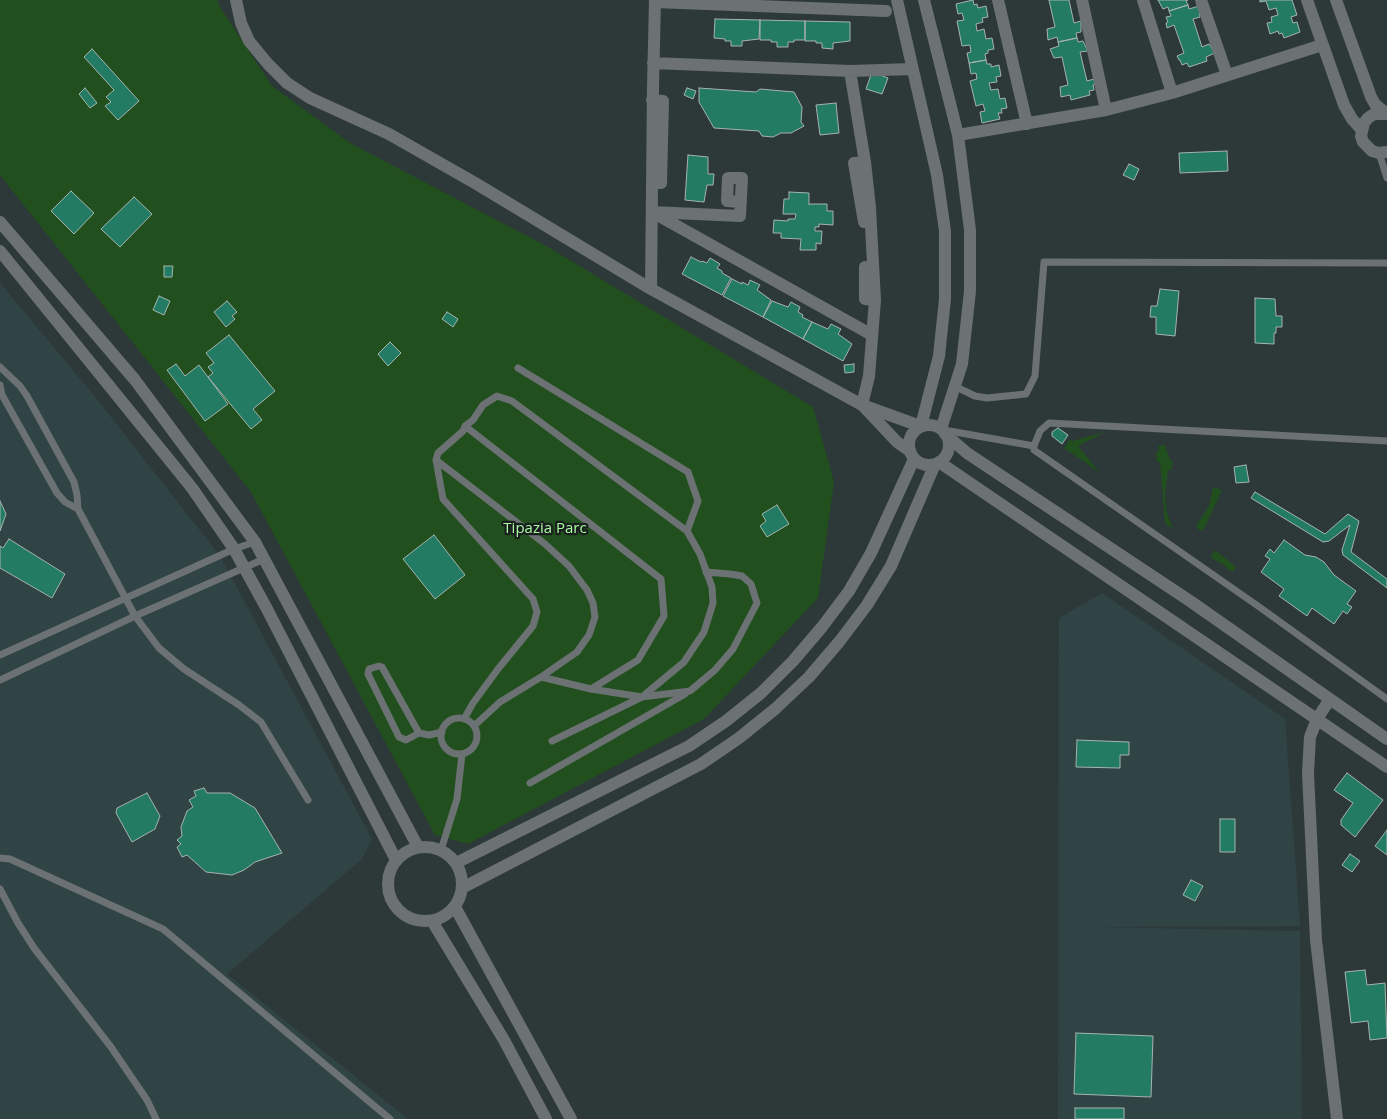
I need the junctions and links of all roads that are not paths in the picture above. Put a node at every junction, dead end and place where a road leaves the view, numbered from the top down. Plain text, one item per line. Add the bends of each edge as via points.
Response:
1 (236, 0) edge
2 (897, 0) edge
3 (924, 0) edge
4 (998, 0) edge
5 (1082, 0) edge
6 (1143, 0) edge
7 (1201, 0) edge
8 (1307, 0) edge
9 (1336, 0) edge
10 (655, 1) edge
11 (886, 11) dead end
12 (1322, 45) junction
13 (653, 63) junction
14 (913, 69) junction
15 (850, 71) junction
16 (1227, 75) junction
17 (1172, 93) junction
18 (1106, 110) junction
19 (1387, 114) edge
20 (1028, 124) junction
21 (1361, 129) junction
22 (958, 135) junction
23 (1383, 152) edge
24 (1387, 178) edge
25 (741, 202) dead end
26 (652, 212) junction
27 (0, 222) edge
28 (0, 251) edge
29 (1387, 263) edge
30 (651, 289) junction
31 (872, 335) junction
32 (0, 367) edge
33 (518, 368) dead end
34 (0, 385) edge
35 (954, 386) junction
36 (862, 405) junction
37 (465, 426) junction
38 (921, 426) junction
39 (943, 431) junction
40 (1387, 441) edge
41 (1034, 446) junction
42 (912, 455) junction
43 (436, 460) junction
44 (937, 463) junction
45 (78, 509) junction
46 (687, 531) junction
47 (255, 542) junction
48 (234, 550) junction
49 (264, 559) junction
50 (245, 568) junction
51 (706, 572) junction
52 (126, 598) junction
53 (135, 616) junction
54 (0, 655) edge
55 (541, 677) junction
56 (0, 680) edge
57 (591, 689) junction
58 (690, 691) junction
59 (642, 697) junction
60 (1387, 698) edge
61 (1330, 699) junction
62 (464, 719) junction
63 (1317, 719) junction
64 (474, 726) junction
65 (442, 732) junction
66 (419, 733) junction
67 (1387, 740) edge
68 (552, 741) dead end
69 (462, 754) junction
70 (1387, 767) edge
71 (530, 783) dead end
72 (308, 800) dead end
73 (418, 847) junction
74 (441, 850) junction
75 (0, 858) edge
76 (396, 860) junction
77 (456, 863) junction
78 (462, 888) junction
79 (0, 889) edge
80 (455, 907) junction
81 (432, 922) junction
82 (156, 1119) edge
83 (390, 1119) edge
84 (546, 1119) edge
85 (571, 1119) edge
86 (1337, 1119) edge

1 - 30 street via 249,41 287,83 310,98 389,134 475,182
2 - 14 street
3 - 22 street
4 - 20 street
5 - 18 street
6 - 17 street
7 - 16 street
8 - 12 street
9 - 19 street via 1371,97
10 - 11 street
10 - 13 street
12 - 16 street
12 - 21 street via 1344,105
13 - 15 street
13 - 26 street via 652,100 663,101 661,183 652,183
14 - 15 street
14 - 38 street via 938,175 945,231 946,299 940,356
15 - 31 street via 865,162 854,163 864,224 865,299 875,300
16 - 17 street
17 - 18 street
18 - 20 street
19 - 21 street via 1374,114
20 - 22 street
21 - 23 street via 1367,147
22 - 35 street via 970,230 970,291 962,364
23 - 24 lane
25 - 26 street via 740,216
26 - 30 street
26 - 31 street
27 - 47 street via 135,380
28 - 48 street via 192,488
29 - 35 lane via 1044,262 1035,376 1026,394 987,398
30 - 36 street
31 - 36 street via 869,376
32 - 45 lane via 20,386 32,405 74,482
33 - 46 lane via 688,472 698,501
34 - 45 lane via 2,395 57,493
35 - 39 street
36 - 38 street
36 - 42 street
37 - 43 lane via 438,453
37 - 46 lane via 474,420 483,405 498,396 512,401
37 - 57 lane via 661,579 664,616 638,660
38 - 39 street via 935,426
38 - 42 street via 909,440
39 - 41 lane
39 - 44 street via 949,446 944,458
39 - 61 street via 967,453 1190,601
40 - 41 lane via 1049,423 1040,431
41 - 60 lane via 1034,450
42 - 44 street via 924,464
42 - 77 street via 872,552 849,591 817,634 761,693 689,746
43 - 55 lane via 545,544 569,566 587,590 595,617 589,635 577,652
43 - 62 lane via 443,499 533,599 537,612 533,626
44 - 63 street
44 - 78 street via 891,566 867,605 809,677 775,709 701,764
45 - 52 lane
46 - 51 lane
47 - 48 lane
47 - 49 street
48 - 50 street
48 - 52 lane
49 - 50 lane
49 - 73 street
50 - 53 lane
50 - 76 street
51 - 58 lane via 742,576 751,584 757,603 733,649
51 - 59 lane via 713,602 704,632 684,662
52 - 53 lane
52 - 54 lane
53 - 56 lane
53 - 72 lane via 159,648 178,664 261,722
55 - 57 lane
55 - 64 lane via 500,702
57 - 59 lane
58 - 59 lane
58 - 71 lane
59 - 68 lane
61 - 63 street
61 - 67 street
62 - 64 lane
62 - 65 lane via 453,719
63 - 70 street
63 - 86 street via 1310,737 1308,773 1316,940
64 - 69 lane via 475,743
65 - 66 lane
65 - 69 lane via 446,748
66 - 66 lane via 382,667 369,669 368,674 399,737 406,740
69 - 74 lane via 457,799
73 - 74 street
73 - 76 street
74 - 77 street
75 - 83 lane via 10,859 163,929
76 - 81 street via 387,880 392,903 402,915 416,921
77 - 78 street
78 - 80 street
79 - 82 lane via 34,948 111,1047
80 - 81 street via 446,916
80 - 85 street
81 - 84 street via 504,1040

